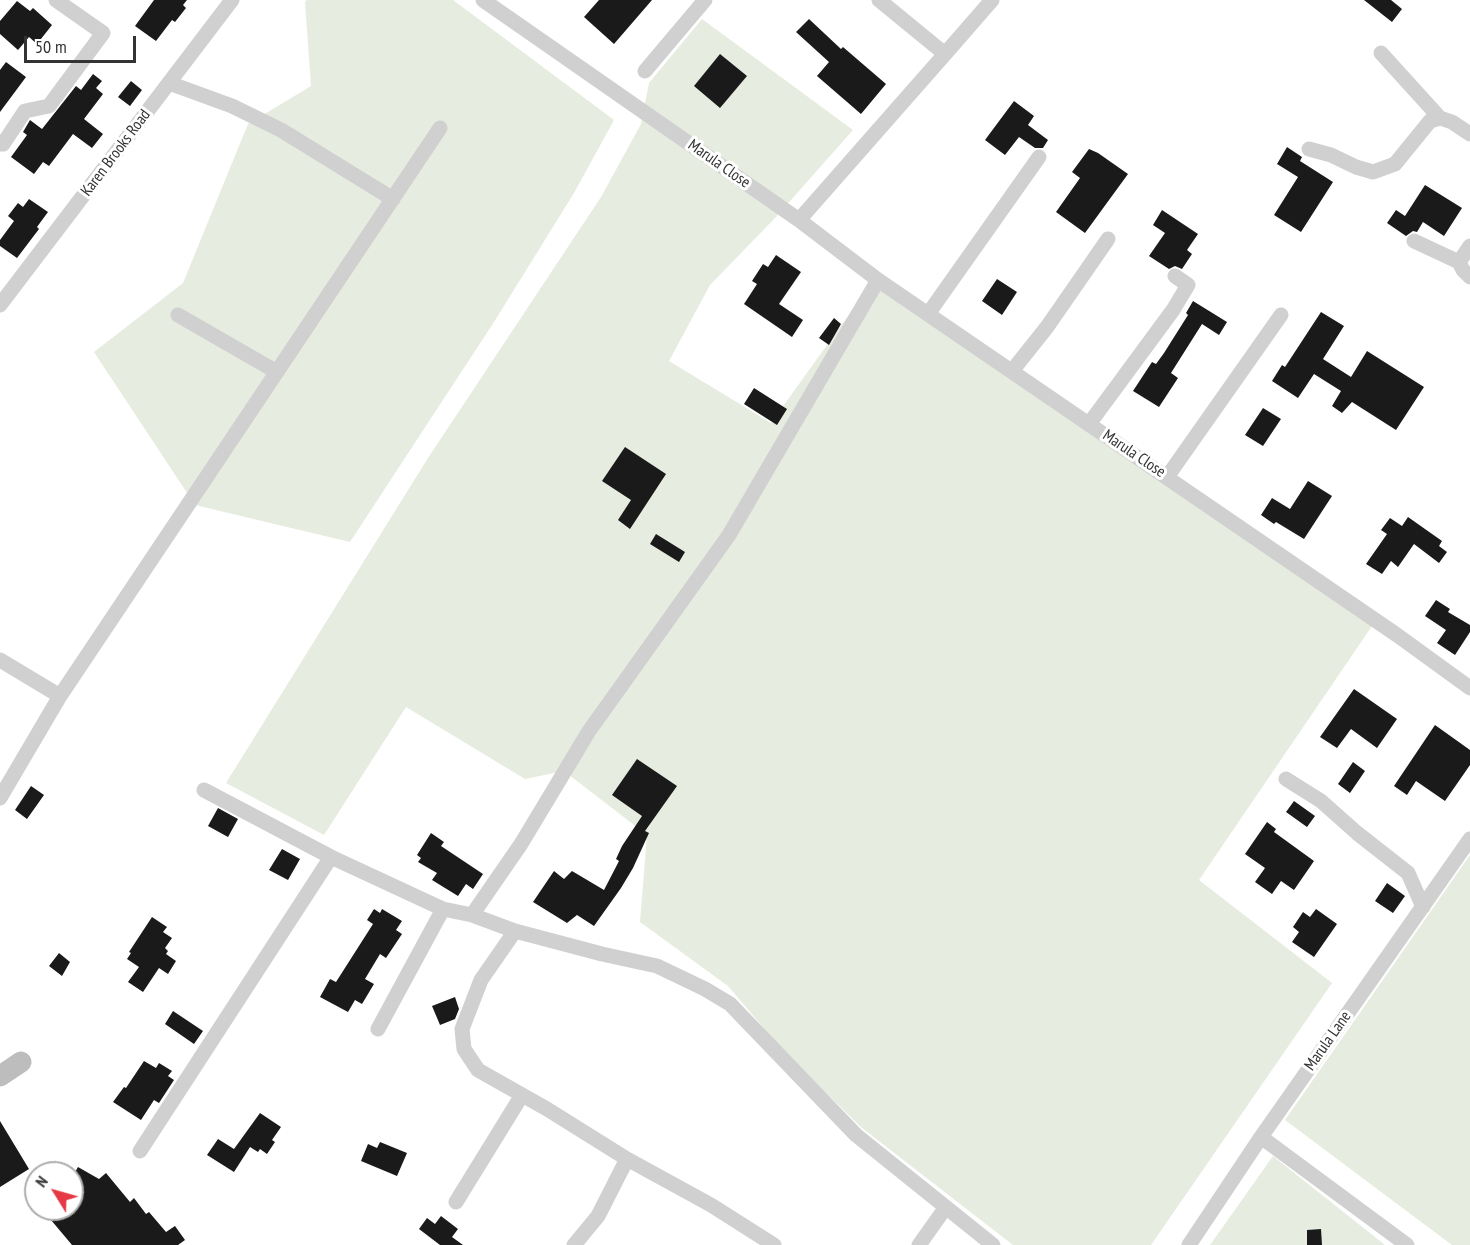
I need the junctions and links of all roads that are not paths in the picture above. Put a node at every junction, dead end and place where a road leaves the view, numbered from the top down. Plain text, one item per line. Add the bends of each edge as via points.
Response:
1 (56, 0) edge
2 (232, 0) edge
3 (483, 0) edge
4 (705, 0) edge
5 (879, 0) edge
6 (992, 0) edge
7 (1381, 53) dead end
8 (945, 54) junction
9 (645, 71) dead end
10 (169, 83) junction
11 (1440, 117) junction
12 (440, 128) dead end
13 (1470, 134) edge
14 (0, 144) edge
15 (1309, 149) dead end
16 (1039, 157) dead end
17 (393, 199) junction
18 (799, 220) junction
19 (1108, 239) dead end
20 (1414, 241) dead end
21 (1470, 246) edge
22 (1459, 262) junction
23 (1175, 276) dead end
24 (1470, 277) edge
25 (878, 280) junction
26 (0, 305) edge
27 (928, 314) junction
28 (178, 315) dead end
29 (1281, 315) dead end
30 (1012, 371) junction
31 (277, 372) junction
32 (1089, 424) junction
33 (1167, 477) junction
34 (0, 660) edge
35 (1470, 688) edge
36 (60, 696) junction
37 (1286, 779) dead end
38 (204, 790) dead end
39 (0, 798) edge
40 (1470, 839) edge
41 (331, 857) junction
42 (1423, 907) junction
43 (444, 909) junction
44 (472, 915) junction
45 (515, 931) junction
46 (378, 1029) dead end
47 (21, 1062) dead end
48 (0, 1076) edge
49 (522, 1095) junction
50 (1261, 1137) junction
51 (140, 1151) dead end
52 (627, 1159) junction
53 (456, 1202) dead end
54 (946, 1207) junction
55 (574, 1245) edge
56 (774, 1245) edge
57 (919, 1245) edge
58 (993, 1245) edge
59 (1189, 1245) edge
60 (1407, 1245) edge

1 - 14 street via 103,33 49,106 25,111
2 - 10 street, Karen Brooks Road
3 - 18 street, Marula Close
4 - 9 street
5 - 8 street
6 - 8 street
7 - 11 street
8 - 18 street
10 - 17 street via 232,106 281,130
10 - 26 street, Karen Brooks Road
11 - 13 street
11 - 15 street via 1430,121 1395,164 1373,172
12 - 17 street
16 - 27 street
17 - 31 street
18 - 25 street, Marula Close
19 - 30 street
20 - 22 street via 1435,243
21 - 22 street
22 - 24 street
23 - 32 street via 1188,285
25 - 27 street, Marula Close
25 - 44 street via 729,535 589,732 521,844
27 - 30 street, Marula Close
28 - 31 street
29 - 33 street
30 - 32 street, Marula Close
31 - 36 street
32 - 33 street, Marula Close
33 - 35 street, Marula Close
34 - 36 street
36 - 39 street
37 - 42 street via 1321,801 1408,873
38 - 41 street
40 - 42 street, Marula Lane
41 - 43 street
41 - 51 street
42 - 50 street, Marula Lane
43 - 44 street
43 - 46 street
44 - 45 street
45 - 49 street via 481,980 462,1029 464,1049 478,1070
45 - 54 street via 657,966 730,1004 856,1135
47 - 48 street
49 - 52 street
49 - 53 street
50 - 59 street, Marula Lane
50 - 60 street
52 - 55 street via 598,1216
52 - 56 street
54 - 57 street
54 - 58 street

